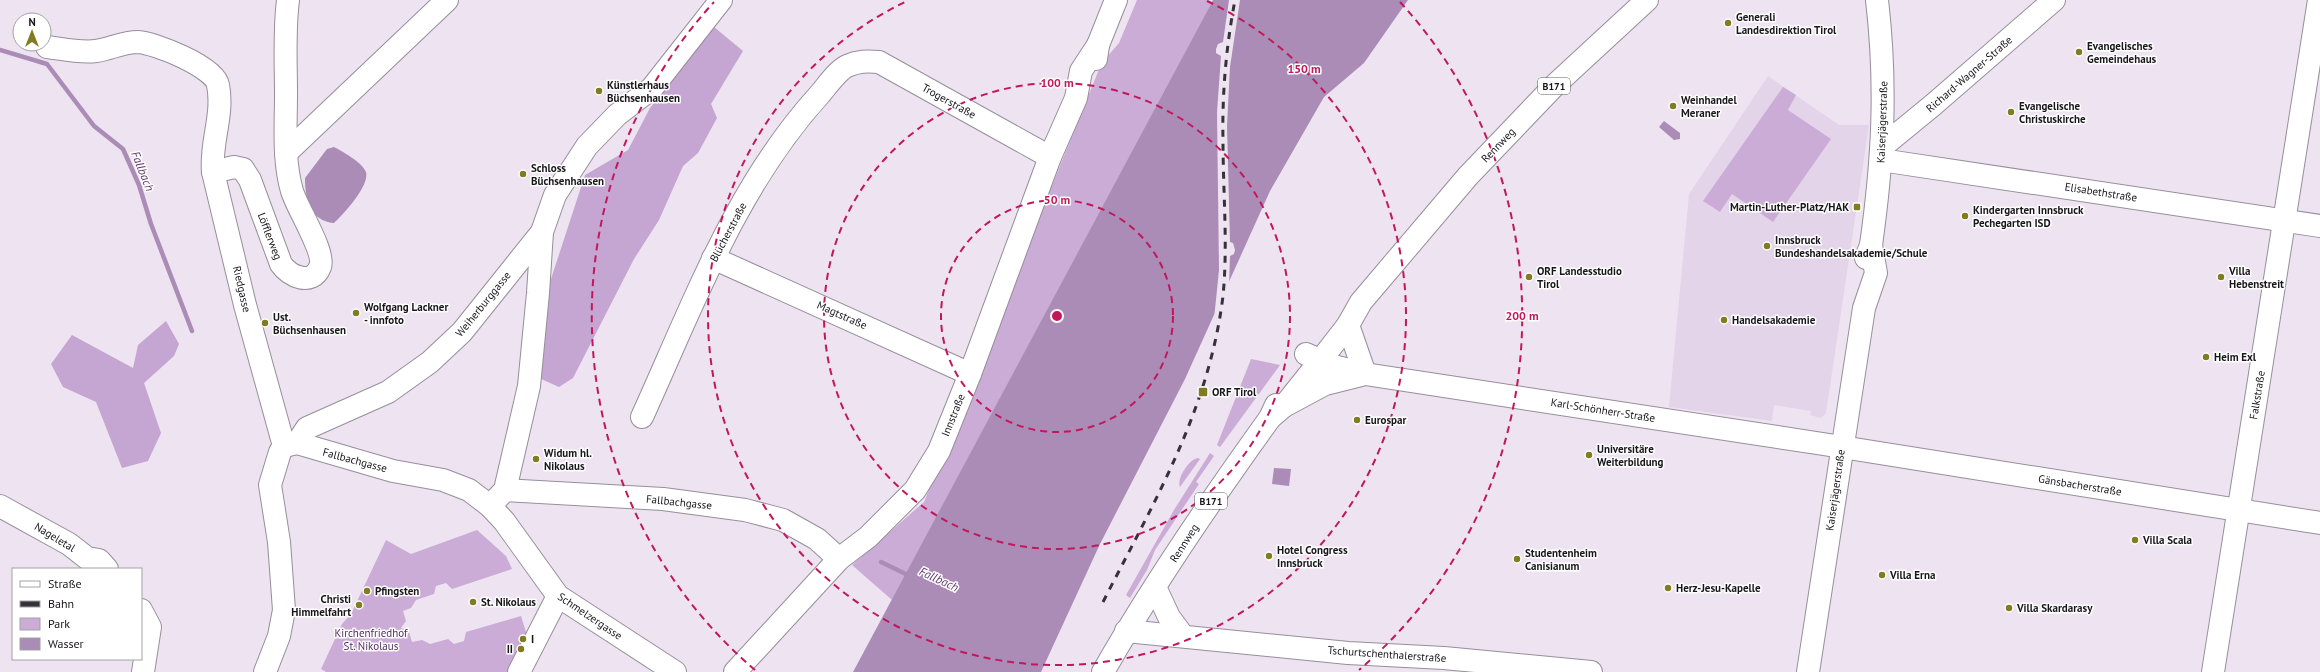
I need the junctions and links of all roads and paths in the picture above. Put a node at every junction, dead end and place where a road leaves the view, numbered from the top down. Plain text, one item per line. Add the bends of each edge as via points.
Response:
1 (288, 0) edge
2 (447, 0) edge
3 (721, 0) edge
4 (1116, 0) edge
5 (1647, 0) edge
6 (1878, 0) edge
7 (2054, 0) edge
8 (2320, 0) edge
9 (52, 48) edge
10 (845, 67) joint
11 (286, 152) junction
12 (1882, 153) junction
13 (1050, 157) junction
14 (213, 172) junction
15 (2286, 220) junction
16 (2320, 226) edge
17 (542, 232) junction
18 (713, 258) junction
19 (1361, 302) junction
20 (1348, 325) junction
21 (1313, 357) junction
22 (970, 374) junction
23 (1364, 374) junction
24 (1277, 412) junction
25 (642, 417) dead end
26 (291, 444) junction
27 (1841, 446) junction
28 (505, 490) junction
29 (0, 506) edge
30 (490, 506) junction
31 (2238, 510) junction
32 (2320, 523) edge
33 (839, 559) junction
34 (106, 568) edge
35 (1155, 587) junction
36 (558, 596) junction
37 (145, 619) edge
38 (1126, 631) junction
39 (1183, 636) junction
40 (143, 672) edge
41 (265, 672) edge
42 (519, 672) edge
43 (675, 672) edge
44 (735, 672) edge
45 (1103, 672) edge
46 (1591, 672) edge
47 (1808, 672) edge
48 (2213, 672) edge

1 - 11 street, Löfflerweg
2 - 11 street
3 - 17 street, Weiherburggasse via 652,88 617,115 587,146 554,195
4 - 13 street, Innstraße via 1098,45 1081,71 1076,98
5 - 19 street, Rennweg / B171 via 1556,84 1468,176
6 - 12 street, Kaiserjägerstraße via 1884,92
7 - 12 street, Richard-Wagner-Straße
8 - 15 street, Falkstraße
9 - 14 street, Riedgasse via 89,51 129,43 147,44 199,65 211,73 219,86 220,115 211,156
10 - 13 street, Trogerstraße via 864,60 879,62
10 - 18 street, Blücherstraße via 801,115 757,176
11 - 14 street, Löfflerweg via 295,201 321,261 316,273 310,276 291,275 281,264 250,180 242,169 234,167
12 - 15 street, Elisabethstraße
12 - 27 street, Kaiserjägerstraße via 1871,245 1862,269 1864,308
13 - 22 street, Innstraße
14 - 26 street, Riedgasse via 245,305
15 - 16 street, Elisabethstraße
15 - 31 street, Falkstraße
17 - 26 street, Weiherburggasse via 462,332 430,362 388,392 307,428
17 - 28 street, Weiherburggasse via 529,386
18 - 22 street, Magtstraße
18 - 25 street, Blücherstraße
19 - 20 street, Rennweg / B171
19 - 21 street, Rennweg / B171 via 1345,314
20 - 21 street, Rennweg / B171
20 - 23 street
21 - 23 street, Karl-Schönherr-Straße via 1344,370
21 - 24 street, Rennweg / B171 via 1291,377
22 - 33 street, Innstraße via 939,451 915,490 868,537
23 - 24 street, Karl-Schönherr-Straße via 1325,384
23 - 27 street, Karl-Schönherr-Straße
24 - 35 street, Rennweg / B171 via 1213,497
26 - 30 street, Fallbachgasse via 393,471 443,480 469,490
26 - 41 street via 280,452 270,485 279,542 284,610 279,636
27 - 31 street, Gänsbacherstraße
27 - 47 street, Kaiserjägerstraße
28 - 30 street
28 - 33 street, Fallbachgasse via 663,500 745,510 783,520 817,539
29 - 34 street, Nageletal via 69,544 87,558 99,560
30 - 36 street, Schmelzergasse
31 - 32 street, Gänsbacherstraße
31 - 48 street, Falkstraße
33 - 44 street, Innstraße
35 - 38 street, Rennweg / B171
35 - 39 street via 1169,617
36 - 42 street
36 - 43 street, Schmelzergasse
37 - 40 street
38 - 39 street, Tschurtschenthalerstraße
38 - 45 street, Rennweg / B171
39 - 46 street, Tschurtschenthalerstraße via 1348,653 1467,660

